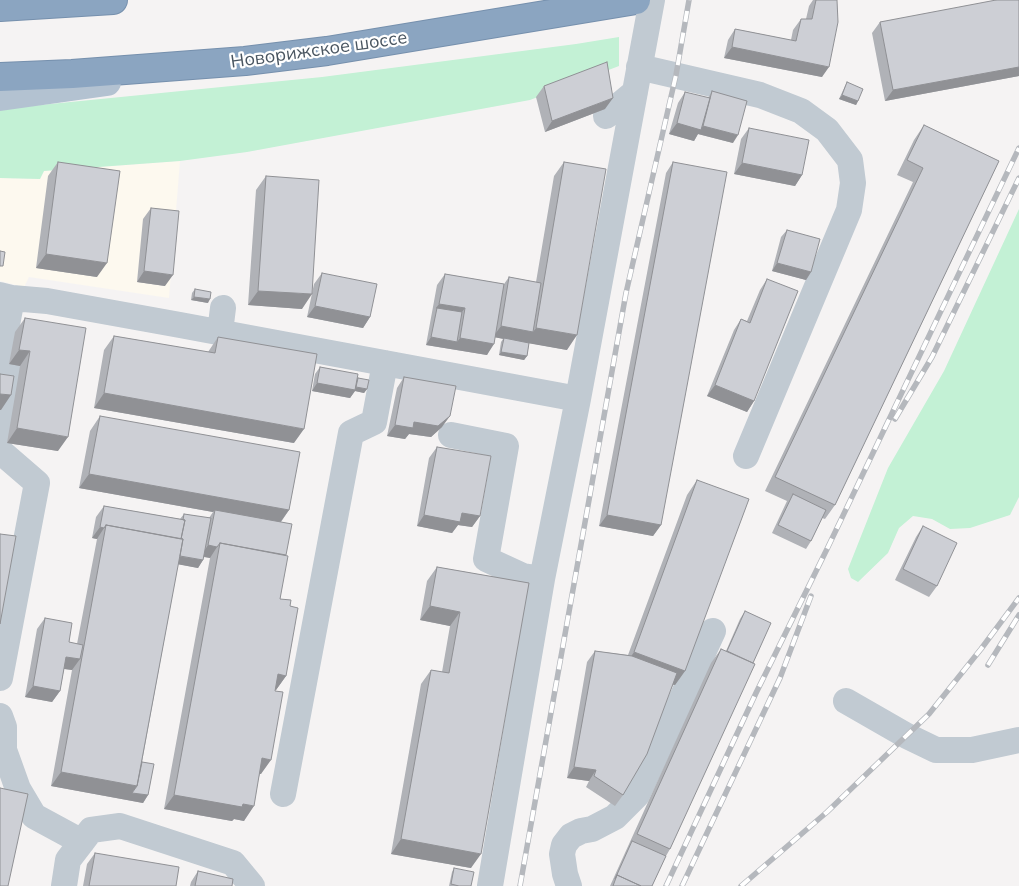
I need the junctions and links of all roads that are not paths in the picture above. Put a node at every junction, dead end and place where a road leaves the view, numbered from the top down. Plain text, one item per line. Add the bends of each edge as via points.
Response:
1 (113, 0) edge
2 (636, 0) edge
3 (652, 0) edge
4 (0, 7) edge
5 (245, 61) junction
6 (639, 67) junction
7 (0, 77) edge
8 (635, 92) junction
9 (0, 97) edge
10 (606, 116) edge
11 (6, 296) edge
12 (0, 362) edge
13 (385, 363) junction
14 (0, 367) edge
15 (578, 399) junction
16 (0, 431) edge
17 (451, 435) dead end
18 (0, 451) edge
19 (746, 456) dead end
20 (542, 579) junction
21 (713, 631) dead end
22 (0, 678) edge
23 (846, 701) dead end
24 (0, 716) edge
25 (1019, 740) edge
26 (283, 794) dead end
27 (82, 842) junction
28 (64, 886) edge
29 (252, 886) edge
30 (490, 886) edge
31 (570, 886) edge

1 - 4 highway
2 - 5 highway, Новорижское шоссе via 327,51
3 - 6 street
5 - 7 highway, Новорижское шоссе
5 - 9 main road
6 - 8 street
6 - 19 street via 760,96 801,111 827,130 850,160 853,184 849,210
8 - 10 street
8 - 15 street
11 - 12 street
11 - 13 street via 222,320
13 - 15 street
13 - 26 street via 374,422 351,433
14 - 16 street via 10,373
15 - 20 street
17 - 20 street via 506,446 486,559 523,576
18 - 22 street via 37,483
20 - 30 street
21 - 31 street via 637,795 615,817 571,836 564,845 562,854
23 - 25 street via 936,750 972,750
24 - 27 street via 4,727 4,750 18,789 34,816
27 - 28 street via 68,860
27 - 29 street via 91,830 120,826 233,862

